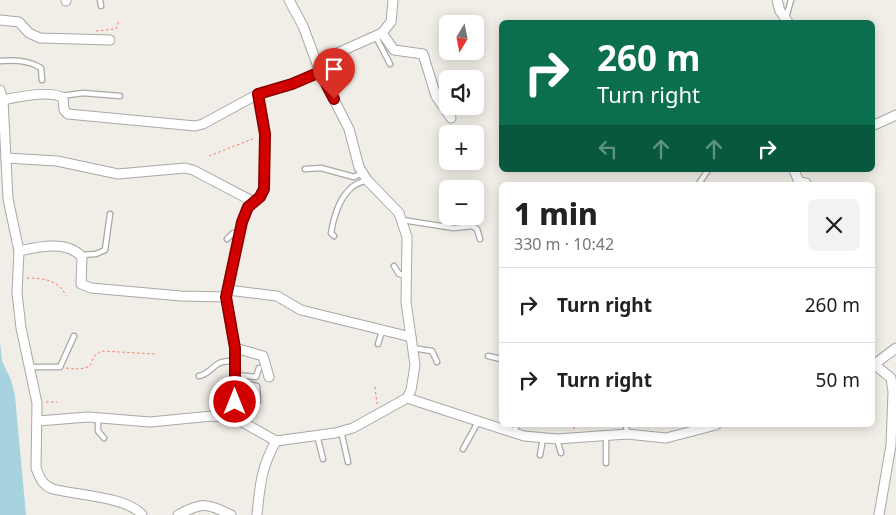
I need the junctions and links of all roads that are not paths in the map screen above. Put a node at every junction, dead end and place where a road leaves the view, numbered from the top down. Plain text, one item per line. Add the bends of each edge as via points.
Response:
1 (100, 0) edge
2 (289, 0) edge
3 (393, 0) edge
4 (777, 0) edge
5 (791, 0) edge
6 (101, 6) dead end
7 (0, 20) edge
8 (786, 20) edge
9 (787, 20) edge
10 (379, 35) junction
11 (110, 40) dead end
12 (0, 61) edge
13 (317, 62) junction
14 (390, 64) dead end
15 (320, 72) junction
16 (42, 80) dead end
17 (0, 90) edge
18 (258, 94) junction
19 (60, 96) junction
20 (120, 96) dead end
21 (4, 100) junction
22 (896, 115) edge
23 (451, 118) dead end
24 (875, 125) edge
25 (6, 158) junction
26 (305, 169) dead end
27 (365, 176) junction
28 (254, 202) junction
29 (110, 214) dead end
30 (401, 219) junction
31 (240, 235) junction
32 (334, 236) dead end
33 (480, 238) dead end
34 (227, 239) dead end
35 (19, 251) junction
36 (80, 255) junction
37 (394, 266) dead end
38 (407, 276) junction
39 (227, 293) junction
40 (382, 331) junction
41 (74, 336) dead end
42 (411, 337) junction
43 (378, 344) dead end
44 (235, 348) junction
45 (412, 348) junction
46 (896, 348) edge
47 (488, 356) dead end
48 (499, 359) edge
49 (235, 361) junction
50 (437, 362) dead end
51 (875, 365) edge
52 (30, 367) junction
53 (875, 367) edge
54 (259, 368) dead end
55 (199, 376) dead end
56 (269, 377) dead end
57 (235, 378) junction
58 (893, 380) edge
59 (407, 398) junction
60 (258, 401) dead end
61 (98, 418) junction
62 (237, 419) junction
63 (38, 421) junction
64 (478, 422) junction
65 (499, 426) edge
66 (708, 427) edge
67 (512, 429) edge
68 (627, 430) edge
69 (341, 431) junction
70 (606, 434) junction
71 (317, 435) junction
72 (104, 438) dead end
73 (543, 438) junction
74 (557, 439) junction
75 (276, 441) junction
76 (463, 449) dead end
77 (560, 453) dead end
78 (540, 455) dead end
79 (323, 459) dead end
80 (348, 462) dead end
81 (606, 463) dead end
82 (142, 515) edge
83 (178, 515) edge
84 (231, 515) edge
85 (257, 515) edge
86 (879, 515) edge

1 - 6 lane
2 - 13 street
3 - 10 street via 391,22
4 - 8 street
5 - 9 lane
7 - 11 street via 19,22 29,33 40,38
10 - 13 street
10 - 14 lane
10 - 23 street via 394,50 423,54 436,96
12 - 16 lane via 35,64 40,68
13 - 15 street
15 - 18 street
15 - 27 street via 349,129
17 - 21 street
18 - 19 street via 203,124 189,126 68,114
18 - 28 street via 265,134 264,189
19 - 20 lane via 83,93
19 - 21 street
21 - 25 street
22 - 24 street
25 - 28 street via 56,161 118,174 185,168
25 - 35 street via 8,199
26 - 27 lane via 321,168 354,177
27 - 30 street via 392,204
27 - 32 lane via 347,192 332,222 331,233
28 - 31 street via 248,207
29 - 36 lane via 105,250
30 - 33 lane via 454,228 472,226
30 - 38 street via 408,246
31 - 34 lane via 233,233
31 - 39 street
35 - 36 street via 44,246
35 - 52 street via 16,281 21,328
36 - 39 street via 80,280 84,286 181,296
37 - 38 lane via 399,274
38 - 42 street via 406,302
39 - 40 street via 277,296 301,310
39 - 44 street
40 - 42 street
40 - 43 lane
41 - 52 lane via 60,367
42 - 45 street
44 - 49 street
44 - 56 street via 263,356
45 - 50 lane via 432,351
45 - 59 street via 415,365
46 - 51 street
47 - 48 lane
49 - 55 lane via 216,363
49 - 57 street
52 - 63 street
53 - 58 street
54 - 57 lane via 256,377
57 - 60 lane via 257,386
57 - 62 street
58 - 86 street via 891,445
59 - 64 street
59 - 69 street via 361,425
61 - 62 street via 150,422 188,417
61 - 63 street
61 - 72 lane via 98,431
62 - 75 street
63 - 82 street via 36,468 42,483 47,487 132,507
64 - 65 street
64 - 76 lane
66 - 68 street via 666,438
67 - 73 street
68 - 70 street
69 - 71 street
69 - 80 lane
70 - 74 street
70 - 81 lane
71 - 75 street
71 - 79 lane
73 - 74 street
73 - 78 lane
74 - 77 lane
75 - 85 street via 261,476
83 - 84 street via 203,504

